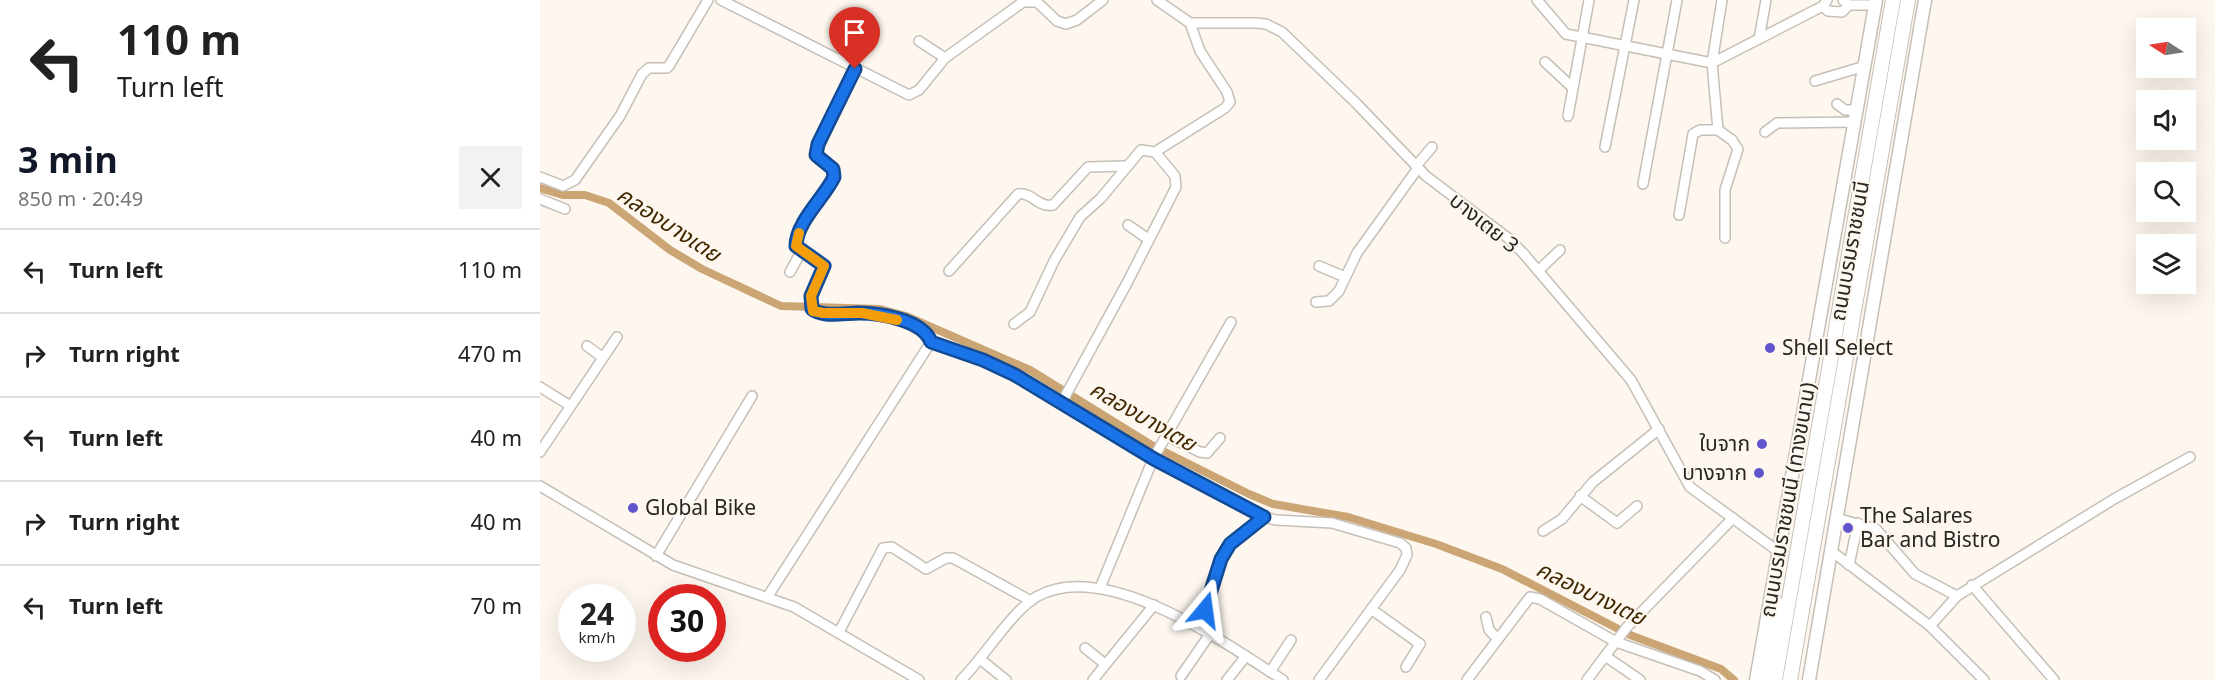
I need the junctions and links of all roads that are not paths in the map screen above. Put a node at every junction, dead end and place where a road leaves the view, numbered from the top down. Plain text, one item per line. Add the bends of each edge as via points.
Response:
1 (708, 0) edge
2 (721, 0) edge
3 (1104, 0) edge
4 (1157, 0) edge
5 (1537, 0) edge
6 (1589, 0) edge
7 (1634, 0) edge
8 (1677, 0) edge
9 (1722, 0) edge
10 (1766, 0) edge
11 (1893, 0) edge
12 (1908, 0) edge
13 (1925, 0) edge
14 (1846, 2) edge
15 (1825, 3) edge
16 (1876, 3) edge
17 (1545, 4) edge
18 (1190, 23) junction
19 (1582, 37) junction
20 (1759, 39) junction
21 (919, 41) dead end
22 (1625, 47) junction
23 (1667, 55) junction
24 (945, 58) junction
25 (1545, 62) dead end
26 (1712, 63) junction
27 (1865, 66) junction
28 (855, 69) junction
29 (1815, 81) dead end
30 (1573, 88) junction
31 (1837, 104) dead end
32 (1568, 116) dead end
33 (1856, 116) junction
34 (1718, 130) junction
35 (1765, 132) dead end
36 (1432, 147) dead end
37 (1605, 147) dead end
38 (1155, 152) junction
39 (1127, 166) junction
40 (1417, 167) junction
41 (540, 177) edge
42 (1643, 184) dead end
43 (540, 199) edge
44 (565, 209) dead end
45 (1679, 215) dead end
46 (1128, 225) dead end
47 (1725, 238) dead end
48 (1148, 239) junction
49 (802, 250) junction
50 (1560, 250) dead end
51 (1319, 266) dead end
52 (949, 271) dead end
53 (1538, 271) junction
54 (790, 272) dead end
55 (1345, 277) junction
56 (1316, 302) dead end
57 (1231, 322) dead end
58 (1014, 324) dead end
59 (617, 337) dead end
60 (931, 342) junction
61 (587, 346) dead end
62 (602, 357) junction
63 (540, 387) edge
64 (752, 396) dead end
65 (1063, 400) junction
66 (569, 405) junction
67 (1659, 429) junction
68 (1167, 436) junction
69 (1220, 438) dead end
70 (540, 452) edge
71 (1157, 453) junction
72 (2190, 457) dead end
73 (540, 486) edge
74 (1580, 495) junction
75 (1636, 506) dead end
76 (1264, 517) junction
77 (1733, 518) junction
78 (1836, 518) junction
79 (1858, 523) junction
80 (1544, 531) dead end
81 (1831, 547) junction
82 (1778, 555) junction
83 (656, 556) junction
84 (1850, 565) junction
85 (1972, 585) junction
86 (1100, 588) junction
87 (768, 596) junction
88 (1957, 596) junction
89 (1031, 601) junction
90 (1154, 605) junction
91 (1371, 609) junction
92 (1486, 617) dead end
93 (1930, 626) junction
94 (839, 632) junction
95 (1206, 632) junction
96 (1498, 639) junction
97 (1291, 640) dead end
98 (1618, 640) junction
99 (1085, 648) dead end
100 (1246, 656) junction
101 (1605, 656) junction
102 (980, 659) junction
103 (1105, 664) junction
104 (1406, 667) dead end
105 (1270, 672) junction
106 (1181, 676) dead end
107 (919, 680) edge
108 (961, 680) edge
109 (1006, 680) edge
110 (1093, 680) edge
111 (1227, 680) edge
112 (1283, 680) edge
113 (1320, 680) edge
114 (1467, 680) edge
115 (1587, 680) edge
116 (1640, 680) edge
117 (1714, 680) edge
118 (1756, 680) edge
119 (1766, 680) edge
120 (1774, 680) edge
121 (1790, 680) edge
122 (1802, 680) edge
123 (1810, 680) edge
124 (1984, 680) edge
125 (2054, 680) edge

1 - 41 street via 669,66 649,68 642,74 620,116 574,180 563,186
2 - 28 street
3 - 24 street via 1066,24 1057,21 1037,2 1027,1
4 - 18 street
5 - 17 street
6 - 19 street
7 - 22 street
8 - 23 street
9 - 26 street
10 - 20 street
11 - 120 highway, ถนนบรมราชชนนี
12 - 121 highway, ถนนบรมราชชนนี
13 - 78 main road
14 - 15 street via 1842,12 1828,11
14 - 16 street
15 - 20 street
16 - 27 main road, ถนนบรมราชชนนี (ทางขนาน)
17 - 19 street via 1561,31
18 - 38 street via 1200,51 1230,102
18 - 40 street, บางเตย 3 via 1256,23 1282,32
19 - 22 street
19 - 30 street
20 - 26 street
21 - 24 street
22 - 23 street
22 - 37 street
23 - 26 street
23 - 42 street
24 - 28 street via 909,95
25 - 30 street
26 - 34 street
27 - 29 street
27 - 33 main road, ถนนบรมราชชนนี (ทางขนาน)
28 - 49 street via 818,144 818,159 831,166 834,173 797,236 796,246
30 - 32 street
31 - 33 street
33 - 35 street via 1777,123
33 - 82 main road, ถนนบรมราชชนนี (ทางขนาน)
34 - 45 street via 1693,134
34 - 47 street via 1738,149 1727,174
36 - 40 street
38 - 39 street via 1141,150
38 - 48 street via 1178,182
39 - 52 street via 1088,167 1053,205 1018,194
39 - 58 street via 1080,217 1030,312
40 - 53 street, บางเตย 3 via 1508,238
40 - 55 street via 1357,253
43 - 44 street
46 - 48 street
48 - 65 street
49 - 54 street
49 - 60 street via 824,266 811,296 812,309 892,319 925,331
50 - 53 street
51 - 55 street
53 - 67 street, บางเตย 3 via 1631,380
55 - 56 street via 1334,298
57 - 68 street
59 - 62 street
60 - 65 street via 993,364
60 - 87 street
61 - 62 street
62 - 66 street
63 - 66 street
64 - 83 street
65 - 71 street
66 - 70 street
67 - 74 street
67 - 77 street, บางเตย 3 via 1684,480
68 - 69 street via 1207,453
68 - 71 street
71 - 76 street
71 - 86 street
72 - 85 street
73 - 83 street
74 - 75 street via 1617,523
74 - 80 street via 1562,519
76 - 91 street via 1332,523 1404,546 1407,555 1400,570
76 - 95 street via 1230,544 1221,559 1209,593
77 - 82 street, บางเตย 3
77 - 98 street
78 - 79 street
78 - 81 main road
79 - 84 street
79 - 88 street via 1881,532 1915,574
81 - 84 street
81 - 122 main road via 1817,595
81 - 123 main road
82 - 118 main road, ถนนบรมราชชนนี (ทางขนาน)
82 - 119 main road via 1776,621
83 - 87 street
84 - 93 street
85 - 88 street
85 - 125 street
86 - 89 street via 1057,590
86 - 90 street
87 - 94 street
88 - 93 street
89 - 94 street via 953,558 926,569 887,546
89 - 102 street
90 - 95 street
90 - 103 street
91 - 104 street via 1420,644
91 - 113 street
92 - 96 street via 1489,630
93 - 124 street
94 - 107 street
95 - 100 street
95 - 106 street
96 - 98 street via 1530,597
96 - 114 street
97 - 105 street
98 - 101 street
98 - 117 street
99 - 103 street
100 - 105 street
100 - 111 street
101 - 115 street
101 - 116 street
102 - 108 street
102 - 109 street
103 - 110 street
105 - 112 street

